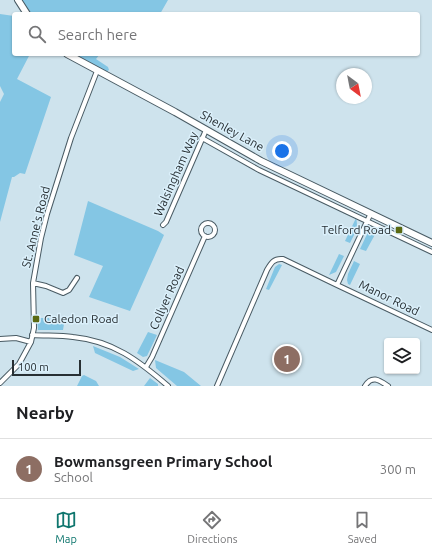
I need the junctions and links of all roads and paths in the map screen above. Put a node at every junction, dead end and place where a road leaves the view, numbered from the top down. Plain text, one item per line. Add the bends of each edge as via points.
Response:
1 (18, 0) edge
2 (26, 12) edge
3 (70, 56) edge
4 (96, 71) junction
5 (206, 130) junction
6 (202, 138) junction
7 (371, 213) junction
8 (368, 221) junction
9 (163, 225) dead end
10 (205, 236) dead end
11 (432, 243) edge
12 (432, 252) edge
13 (77, 278) dead end
14 (33, 283) junction
15 (337, 284) junction
16 (432, 330) edge
17 (32, 335) junction
18 (0, 339) edge
19 (31, 342) junction
20 (146, 367) junction
21 (0, 383) edge
22 (168, 386) edge
23 (217, 386) edge
24 (365, 386) edge
25 (388, 386) edge

1 - 2 main road
3 - 4 main road, Shenley Lane
4 - 5 main road, Shenley Lane
4 - 14 street, St. Anne's Road via 47,214
5 - 6 street, Walsingham Way
5 - 7 main road, Shenley Lane via 261,161
6 - 8 street, Shenley Lane via 259,170
6 - 9 street, Walsingham Way
7 - 8 street
7 - 11 main road, Shenley Lane
8 - 12 street, Shenley Lane
8 - 15 street
10 - 20 street, Collyer Road
13 - 14 street via 67,292
14 - 17 street, St. Anne's Road
15 - 16 street, Manor Road
15 - 23 street via 283,259 273,261
17 - 19 street, St. Anne's Road
17 - 20 street via 72,336 94,341 121,351
18 - 19 street via 16,338
19 - 21 street, St. Anne's Road via 19,364
20 - 22 street
24 - 25 street via 373,379

